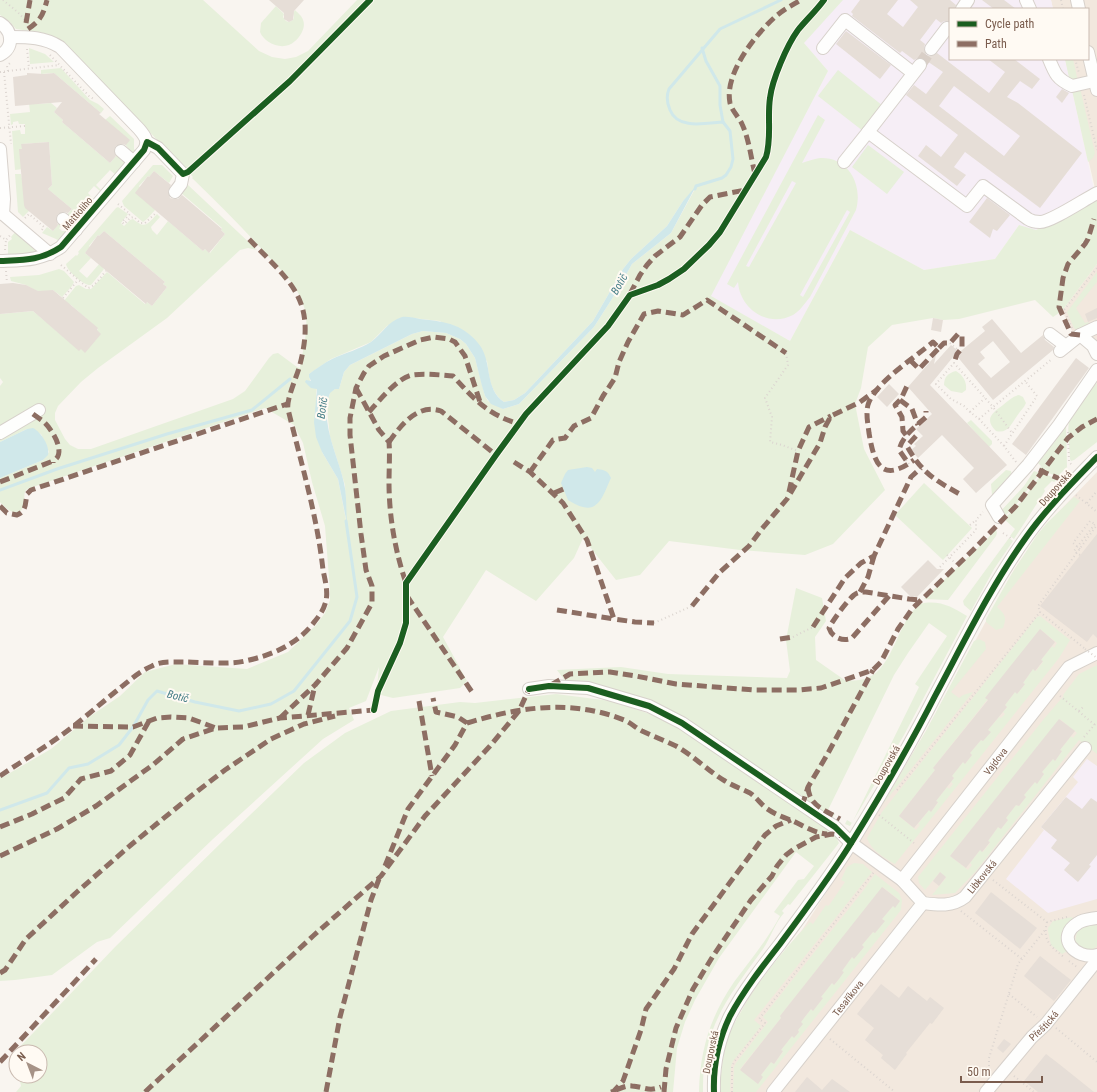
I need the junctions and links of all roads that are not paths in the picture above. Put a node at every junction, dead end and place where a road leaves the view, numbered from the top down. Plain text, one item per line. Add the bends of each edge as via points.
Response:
1 (0, 23) edge
2 (948, 28) dead end
3 (10, 37) junction
4 (823, 48) dead end
5 (931, 49) tunnel mouth
6 (0, 55) edge
7 (1089, 56) edge
8 (1049, 60) edge
9 (1096, 86) edge
10 (868, 132) junction
11 (147, 142) junction
12 (6, 149) edge
13 (121, 151) dead end
14 (134, 162) junction
15 (844, 162) dead end
16 (175, 192) dead end
17 (1097, 193) edge
18 (2, 216) edge
19 (63, 219) dead end
20 (76, 230) junction
21 (50, 254) junction
22 (4, 261) edge
23 (1097, 327) edge
24 (1076, 332) junction
25 (1050, 334) dead end
26 (1097, 354) edge
27 (1097, 370) edge
28 (39, 410) dead end
29 (0, 433) edge
30 (1097, 458) edge
31 (999, 517) dead end
32 (1097, 653) edge
33 (529, 689) dead end
34 (1085, 742) road end
35 (851, 843) junction
36 (902, 880) junction
37 (922, 903) junction
38 (1097, 918) edge
39 (1097, 956) edge
40 (989, 1089) edge
41 (714, 1092) edge
42 (773, 1092) edge

1 - 3 street via 5,26
2 - 5 street
3 - 6 street via 10,44
3 - 11 street via 38,38 60,47 139,129
4 - 10 street via 845,20 917,69
7 - 9 street
8 - 9 street via 1059,79 1072,86
10 - 15 street
10 - 17 street via 967,206 983,186 1028,219 1040,222 1051,219
11 - 14 street, Mattioliho
11 - 16 street via 158,148 183,174 181,184
12 - 18 street
13 - 14 street
14 - 20 street, Mattioliho
18 - 21 street
19 - 20 street
20 - 21 street, Mattioliho
21 - 22 street, Mattioliho via 32,260
23 - 24 street
24 - 25 street via 1063,348
24 - 26 street via 1093,346
27 - 31 street via 1028,465 992,505
28 - 29 street
30 - 35 street, Doupovská via 1033,528 1007,564 913,738
32 - 36 street, Vajdova via 1069,667
33 - 35 street via 549,686 588,688 649,706 682,723 835,827
34 - 37 street, Libkovská via 965,897 945,905
35 - 36 street
35 - 41 street, Doupovská via 730,1015 715,1064
36 - 37 street
37 - 42 street, Tesaříkova
38 - 39 street via 1078,923 1068,937 1070,946 1076,952 1085,956
39 - 40 street, Přeštická via 1094,964 1046,1024

